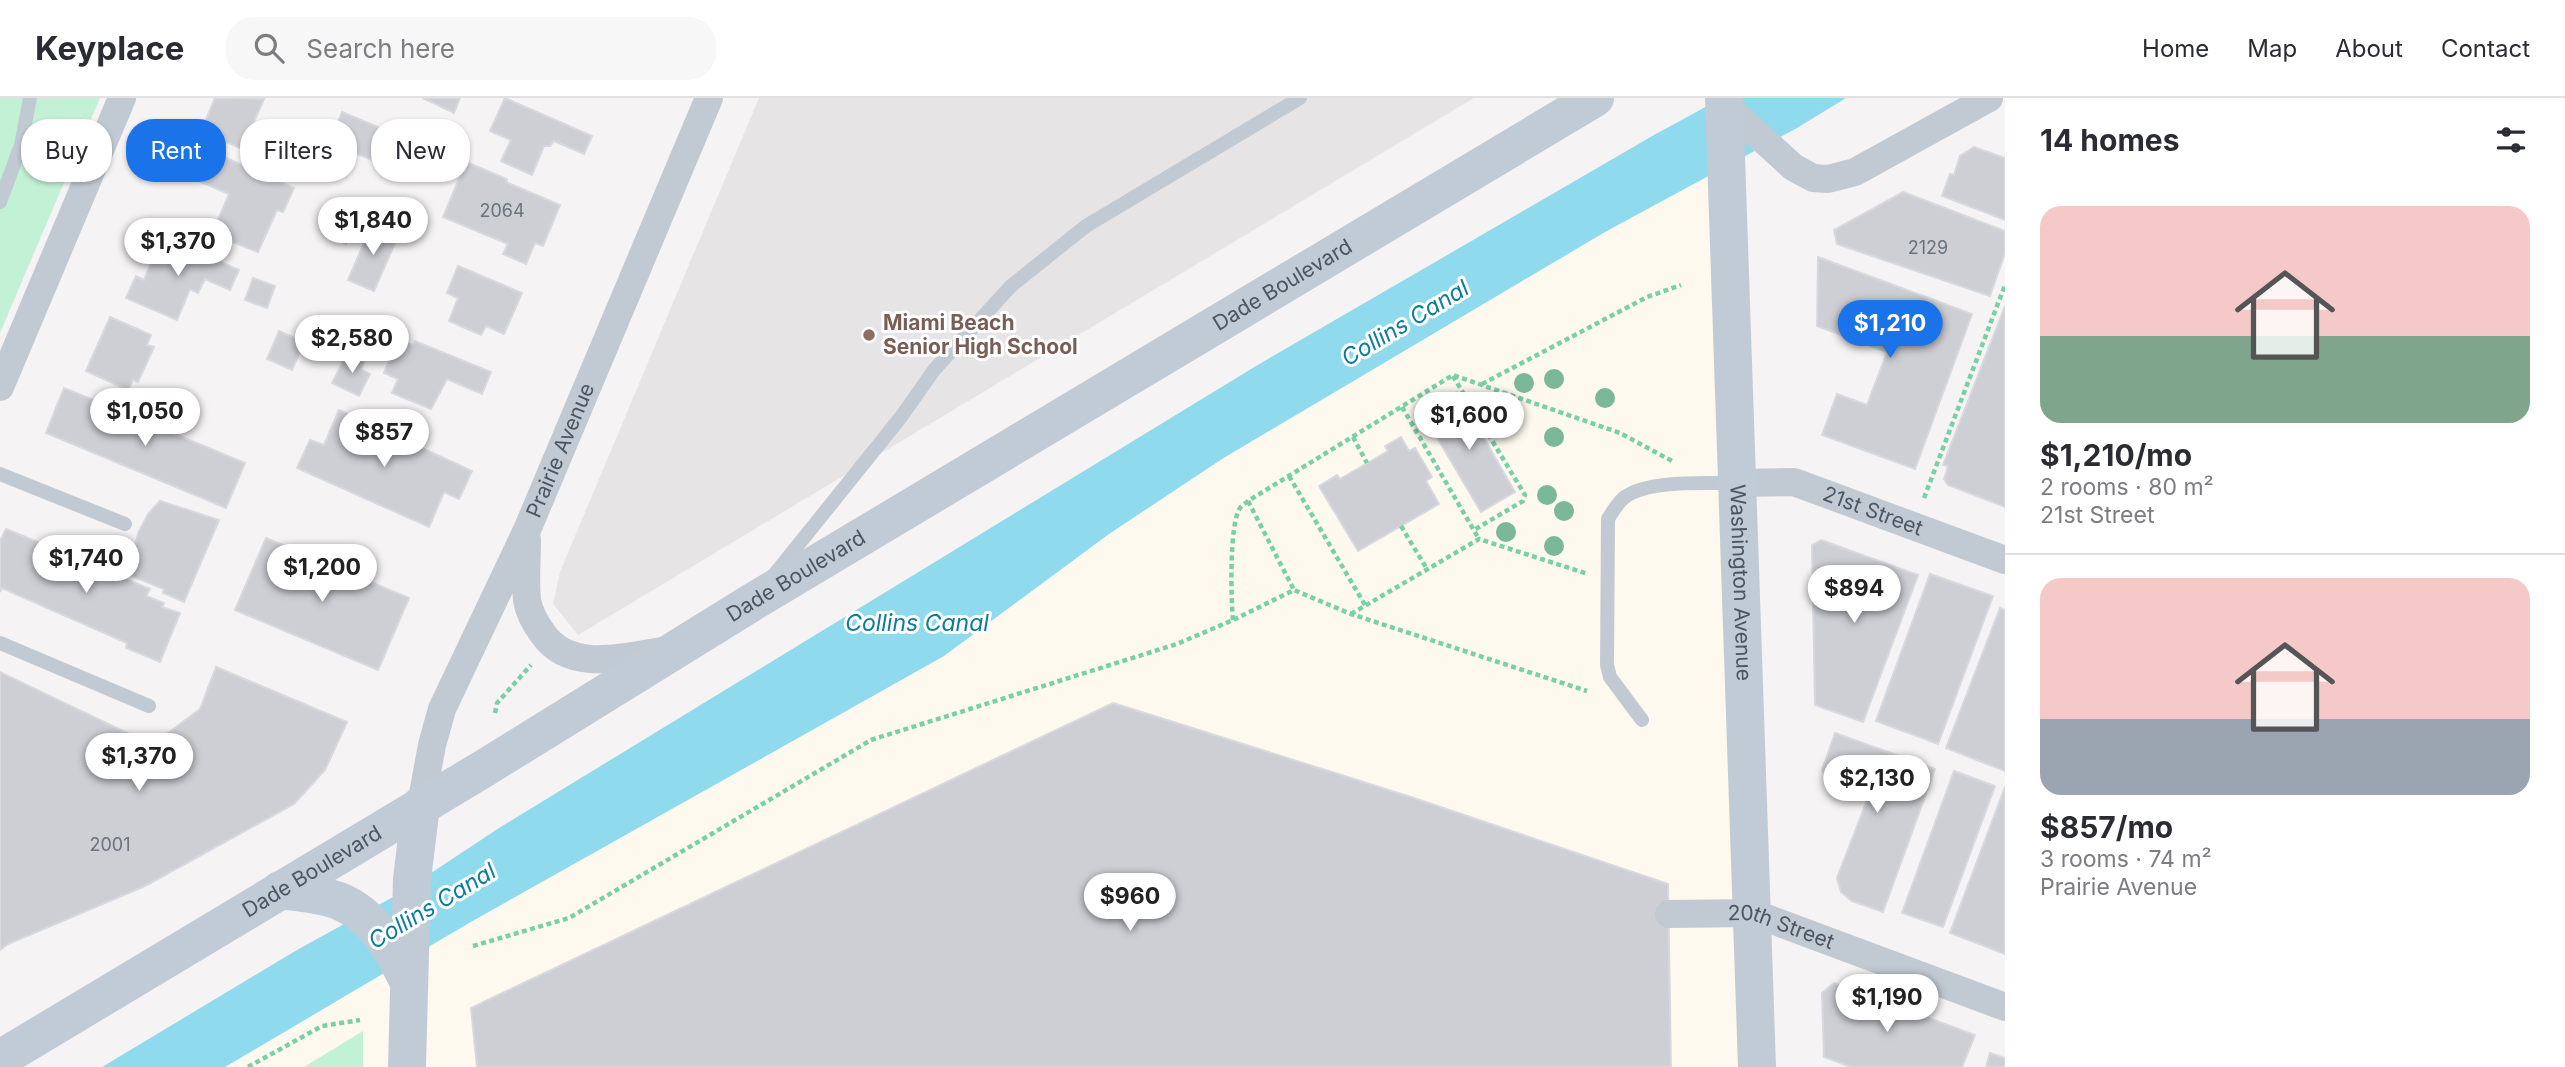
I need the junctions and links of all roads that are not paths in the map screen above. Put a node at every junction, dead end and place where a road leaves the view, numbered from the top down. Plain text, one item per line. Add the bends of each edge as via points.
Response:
1 (30, 98) edge
2 (122, 98) edge
3 (709, 98) edge
4 (1300, 98) edge
5 (1595, 98) edge
6 (1989, 98) edge
7 (1724, 101) edge
8 (0, 202) edge
9 (0, 387) edge
10 (0, 474) edge
11 (1738, 483) junction
12 (125, 524) dead end
13 (527, 530) junction
14 (2005, 560) edge
15 (751, 603) junction
16 (0, 643) edge
17 (676, 650) junction
18 (149, 706) dead end
19 (1642, 720) dead end
20 (421, 805) junction
21 (280, 890) junction
22 (1753, 913) junction
23 (1669, 914) dead end
24 (408, 973) junction
25 (2005, 1007) edge
26 (0, 1059) edge
27 (407, 1067) edge
28 (1757, 1067) edge

1 - 8 lane via 21,145
2 - 9 street
3 - 13 street, Prairie Avenue
4 - 15 lane via 1086,226 1012,286 934,370
5 - 15 main road, Dade Boulevard
6 - 7 street via 1838,178 1813,178 1793,167
7 - 11 main road, Washington Avenue
10 - 12 lane
11 - 14 street, 21st Street via 1794,482
11 - 19 lane via 1639,490 1625,496 1608,519 1607,665 1610,677
11 - 22 main road, Washington Avenue
13 - 17 street via 527,600 532,619 560,651 584,660
13 - 20 street, Prairie Avenue via 442,709
15 - 17 main road, Dade Boulevard
16 - 18 lane
17 - 20 main road, Dade Boulevard
20 - 21 main road, Dade Boulevard
20 - 24 main road
21 - 24 main road via 330,898 352,909 373,925
21 - 26 main road, Dade Boulevard
22 - 23 street, 20th Street
22 - 25 street, 20th Street
22 - 28 main road, Washington Avenue
24 - 27 main road

